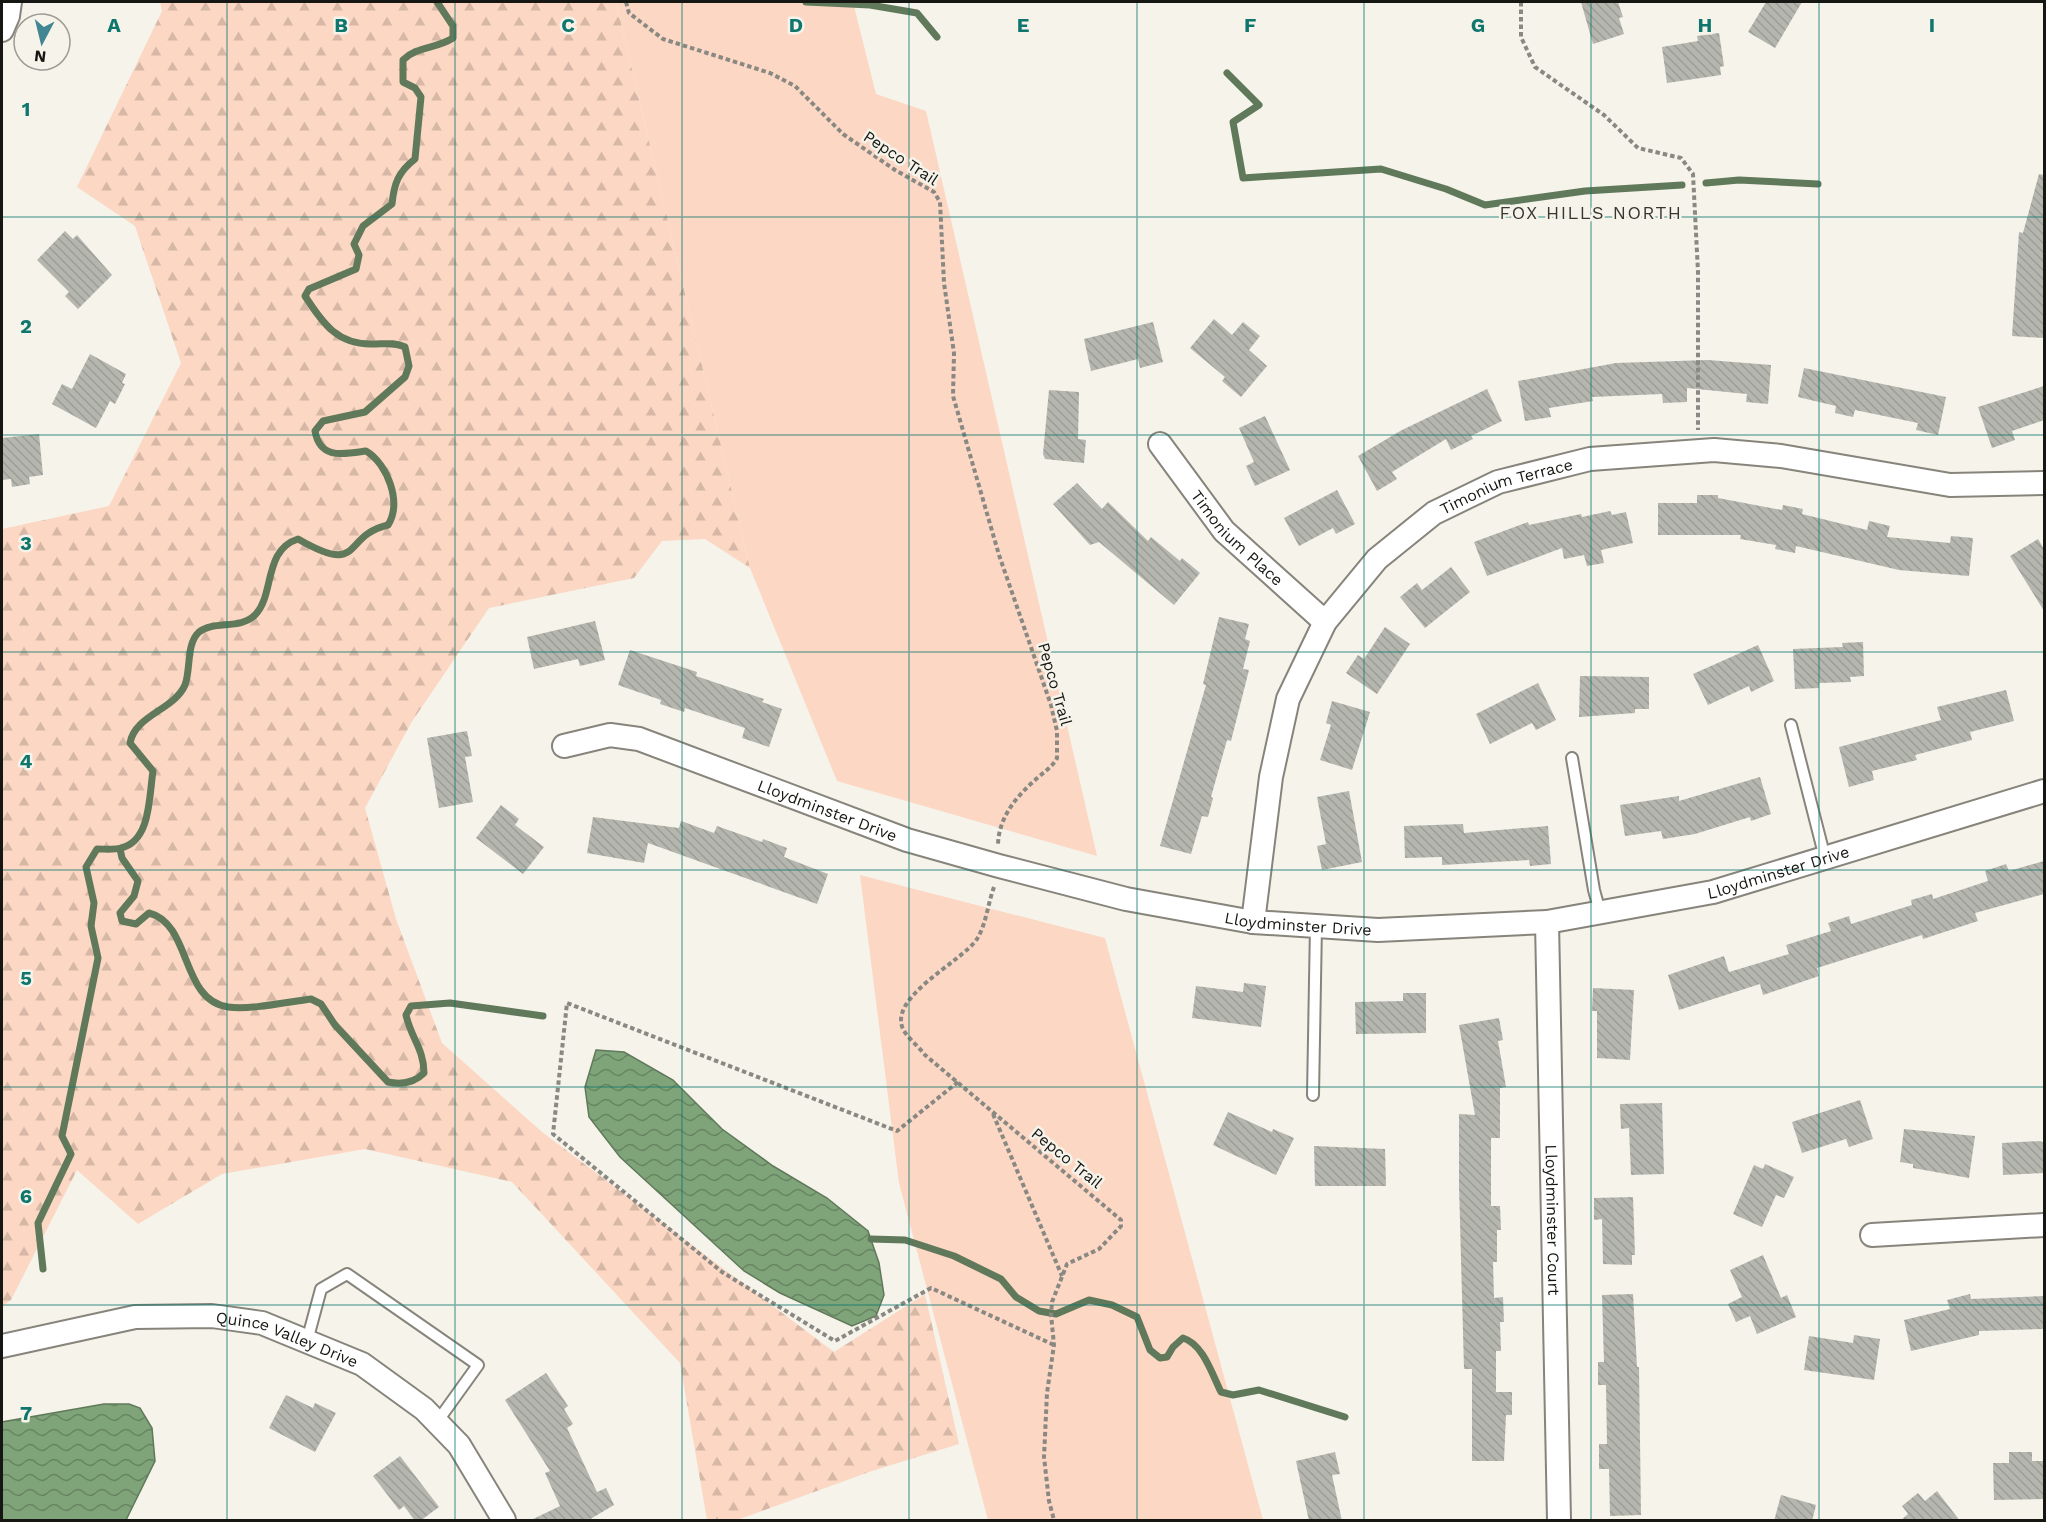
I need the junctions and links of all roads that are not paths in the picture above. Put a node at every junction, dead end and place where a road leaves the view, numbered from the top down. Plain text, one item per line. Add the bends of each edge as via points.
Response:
1 (10, 2) edge
2 (2, 30) edge
3 (1160, 444) dead end
4 (2044, 483) edge
5 (1325, 622) junction
6 (1791, 725) dead end
7 (564, 746) dead end
8 (1572, 758) dead end
9 (2044, 791) edge
10 (1825, 858) junction
11 (1600, 912) junction
12 (1253, 922) junction
13 (1547, 922) junction
14 (1316, 926) junction
15 (1313, 1095) dead end
16 (2044, 1225) edge
17 (1872, 1235) dead end
18 (307, 1341) junction
19 (2, 1346) edge
20 (437, 1422) junction
21 (504, 1521) edge
22 (1559, 1521) edge

1 - 2 street
3 - 5 street, Timonium Place via 1224,531
4 - 5 street, Timonium Terrace via 1950,485 1781,456 1714,450 1590,459 1498,482 1434,513 1377,559
5 - 12 street, Timonium Terrace via 1288,699 1271,777
6 - 10 lane
7 - 12 street, Lloydminster Drive via 609,735 639,738 907,840 1125,899
8 - 11 lane
9 - 10 street, Lloydminster Drive
10 - 11 street, Lloydminster Drive via 1713,892
11 - 13 street, Lloydminster Drive
12 - 14 street, Lloydminster Drive
13 - 14 street, Lloydminster Drive via 1378,930
13 - 22 street, Lloydminster Court
14 - 15 lane
16 - 17 street
18 - 19 street, Quince Valley Drive via 262,1323 201,1316 135,1317
18 - 20 street, Quince Valley Drive via 362,1364
18 - 20 lane via 321,1289 348,1274 478,1365
20 - 21 street, Quince Valley Drive via 459,1445

